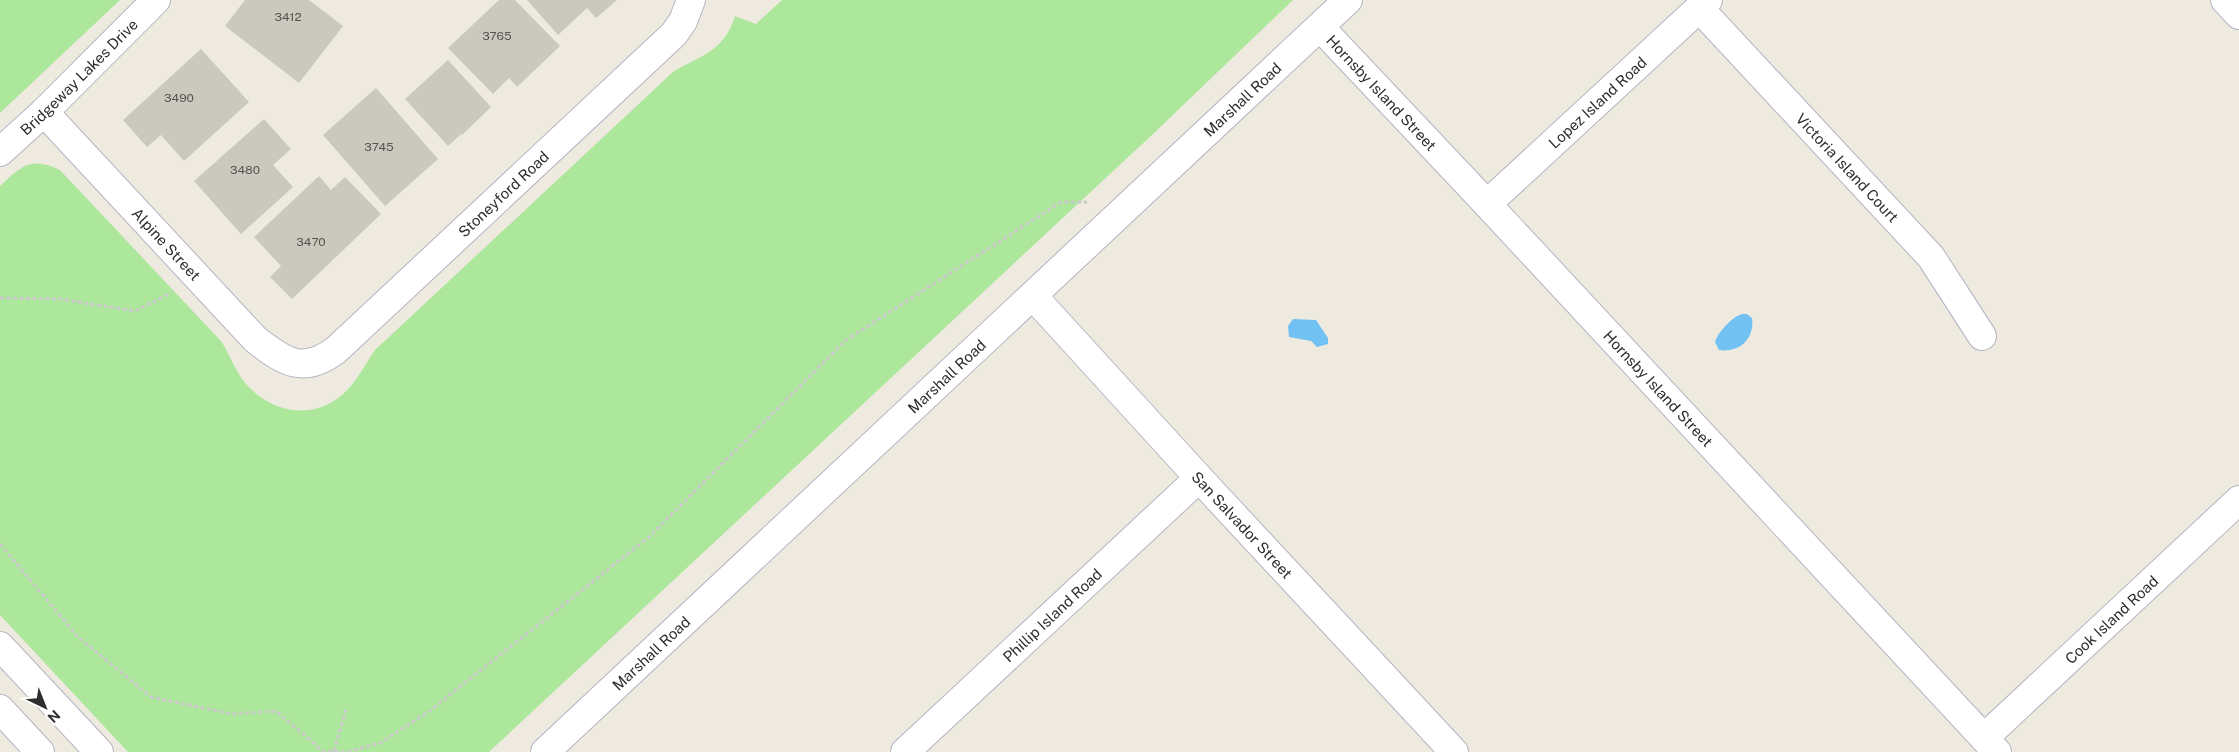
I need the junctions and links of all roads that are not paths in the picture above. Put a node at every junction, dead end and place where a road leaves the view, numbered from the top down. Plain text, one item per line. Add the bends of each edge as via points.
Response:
1 (156, 0) edge
2 (691, 0) edge
3 (1348, 0) edge
4 (2225, 0) edge
5 (1704, 4) edge
6 (2239, 15) edge
7 (1320, 26) junction
8 (44, 112) junction
9 (0, 152) edge
10 (1487, 204) junction
11 (1033, 296) junction
12 (1982, 336) dead end
13 (297, 364) joint
14 (1199, 478) junction
15 (2239, 500) edge
16 (0, 646) edge
17 (0, 709) edge
18 (1990, 745) edge
19 (40, 752) edge
20 (99, 752) edge
21 (544, 752) edge
22 (905, 752) edge
23 (1454, 752) edge

1 - 8 street, Bridgeway Lakes Drive
2 - 13 street, Stoneyford Road via 674,34 342,344 324,358 309,364
3 - 7 street, Marshall Road
4 - 6 street
5 - 10 street, Lopez Island Road
5 - 12 street, Victoria Island Court via 1931,257
7 - 10 street, Hornsby Island Street
7 - 11 street, Marshall Road
8 - 9 street, Bridgeway Lakes Drive
8 - 13 street, Alpine Street via 254,339 285,360
10 - 18 street, Hornsby Island Street
11 - 14 street, San Salvador Street
11 - 21 street, Marshall Road
14 - 22 street, Phillip Island Road
14 - 23 street, San Salvador Street
15 - 18 street, Cook Island Road
16 - 20 street
17 - 19 street

